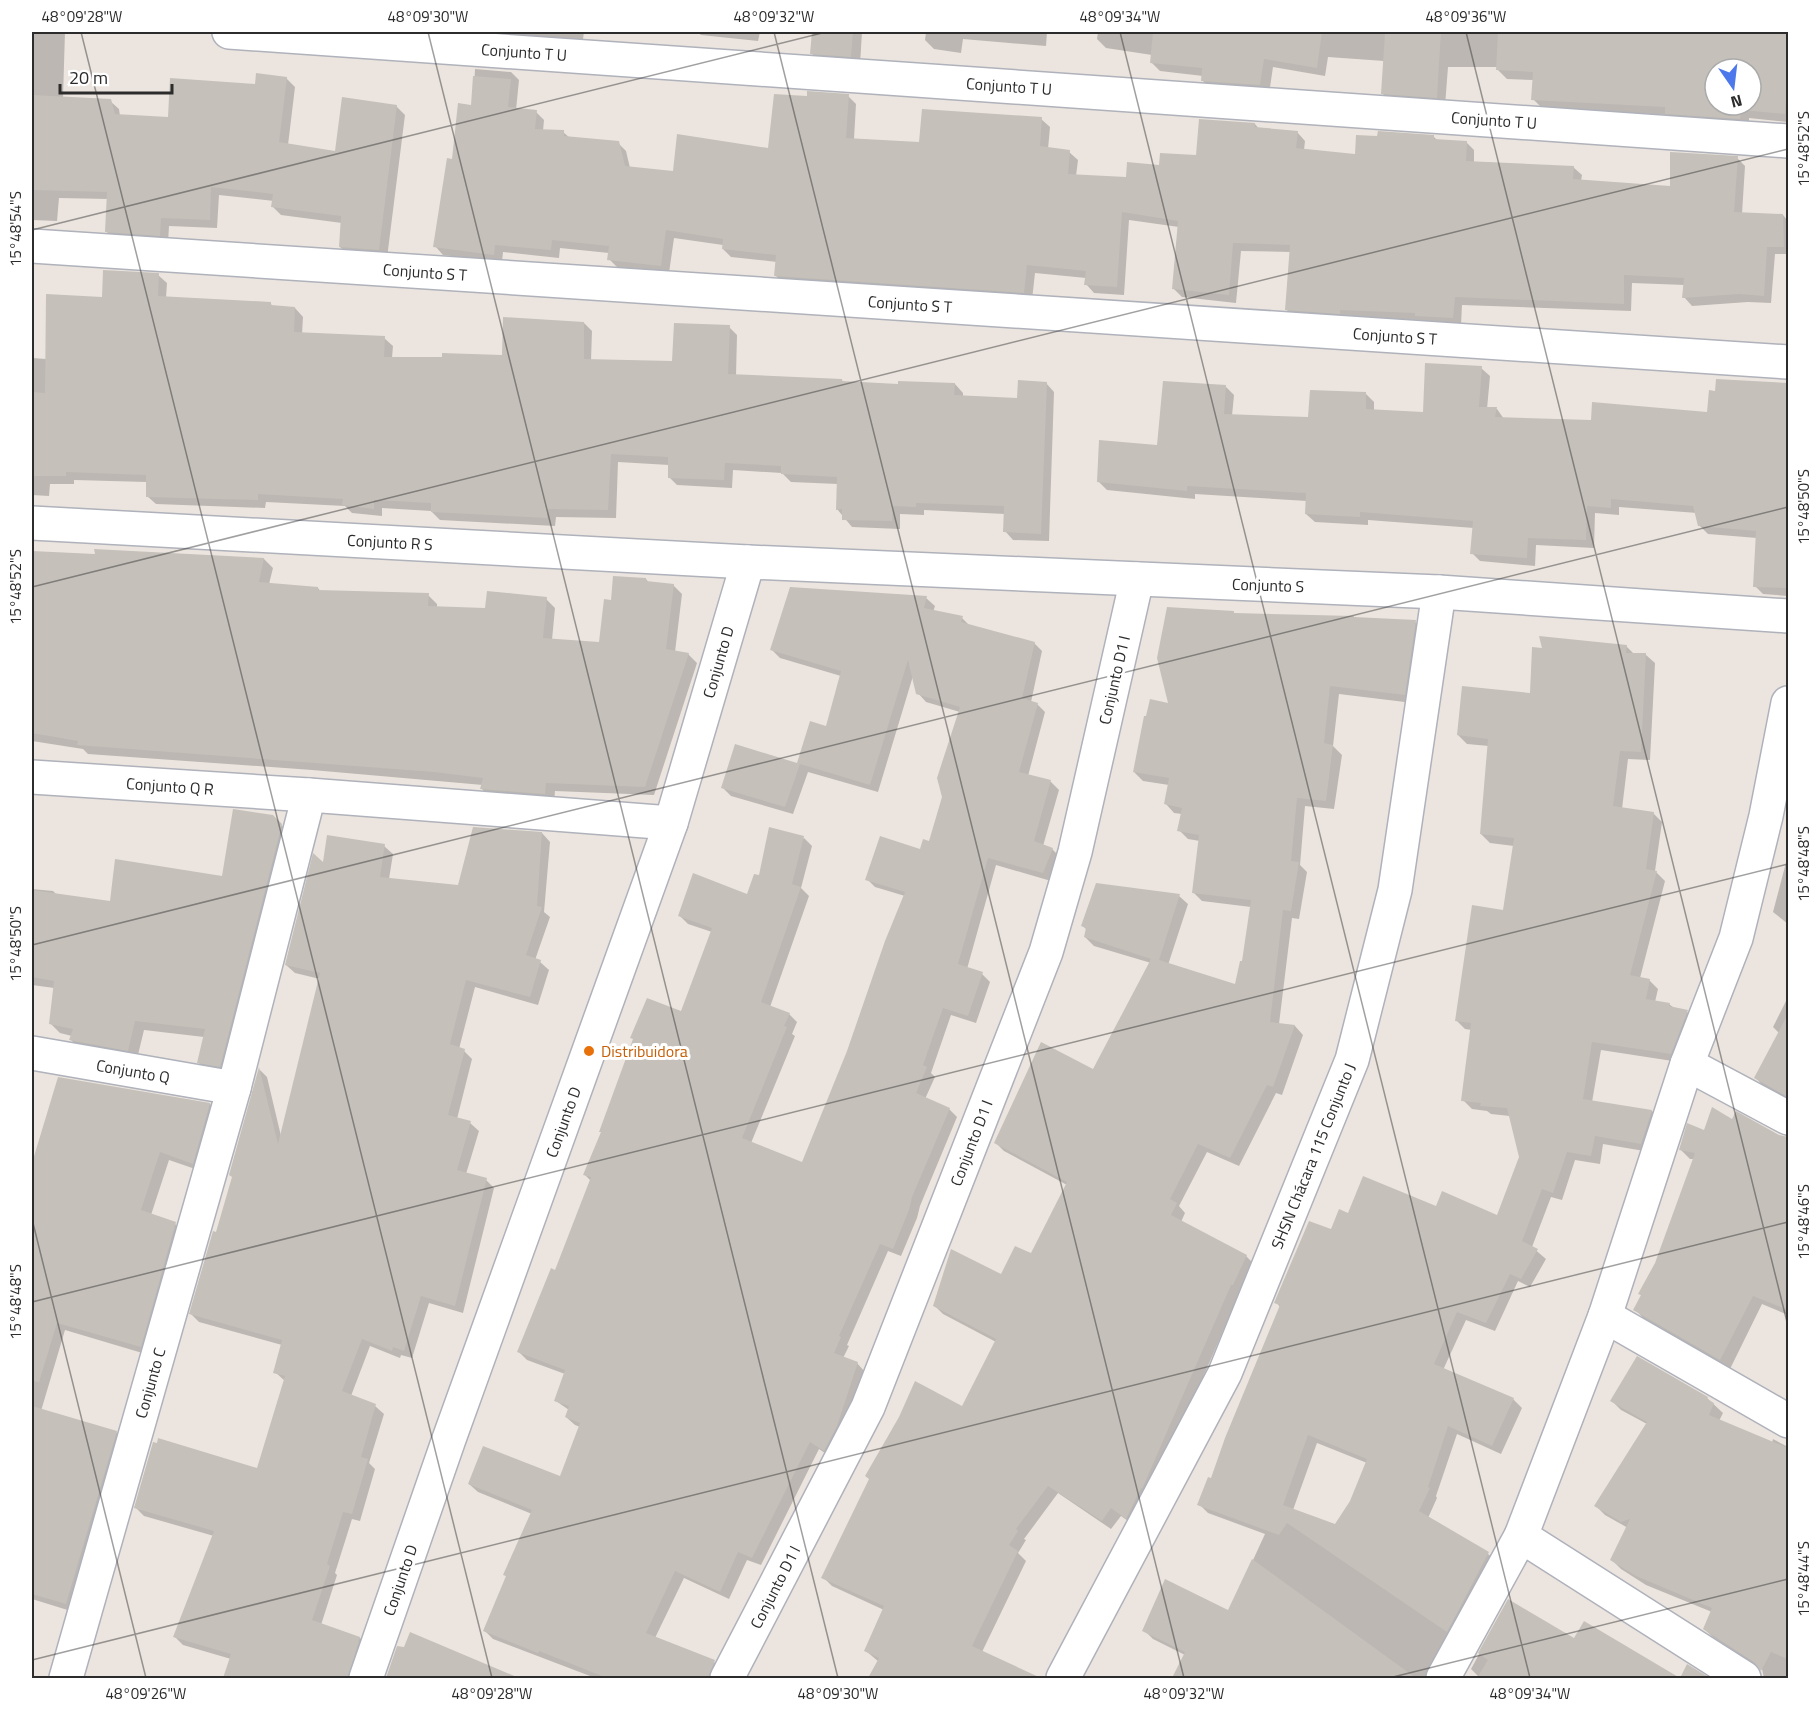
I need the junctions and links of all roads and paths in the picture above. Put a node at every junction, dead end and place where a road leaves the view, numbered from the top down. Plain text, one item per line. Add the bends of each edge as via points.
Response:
1 (229, 32) edge
2 (1788, 141) edge
3 (32, 246) edge
4 (1788, 362) edge
5 (32, 523) edge
6 (748, 562) junction
7 (1137, 579) junction
8 (1439, 592) junction
9 (1788, 616) edge
10 (1788, 703) edge
11 (32, 777) edge
12 (309, 795) junction
13 (1777, 822) edge
14 (671, 823) junction
15 (32, 1053) edge
16 (1687, 1064) junction
17 (234, 1088) junction
18 (1788, 1118) edge
19 (1605, 1316) junction
20 (1788, 1421) edge
21 (1521, 1536) junction
22 (66, 1678) edge
23 (366, 1678) edge
24 (728, 1678) edge
25 (1063, 1678) edge
26 (1443, 1678) edge
27 (1744, 1678) edge

1 - 2 street, Conjunto T U
3 - 4 street, Conjunto S T
5 - 6 street, Conjunto R S
6 - 7 street, Conjunto S
6 - 14 street, Conjunto D
7 - 8 street, Conjunto S
7 - 24 street, Conjunto D1 I via 1075,852 1046,952 868,1407
8 - 9 street, Conjunto S
8 - 25 street, SHSN Chácara 115 Conjunto J via 1395,890 1352,1060 1225,1374
10 - 13 street
11 - 12 street, Conjunto Q R
12 - 14 street, Conjunto Q R
12 - 17 street, Conjunto C
13 - 16 street
14 - 23 street, Conjunto D
15 - 17 street, Conjunto Q
16 - 18 street
16 - 19 street
17 - 22 street, Conjunto C
19 - 20 street
19 - 21 street
21 - 26 street
21 - 27 street

